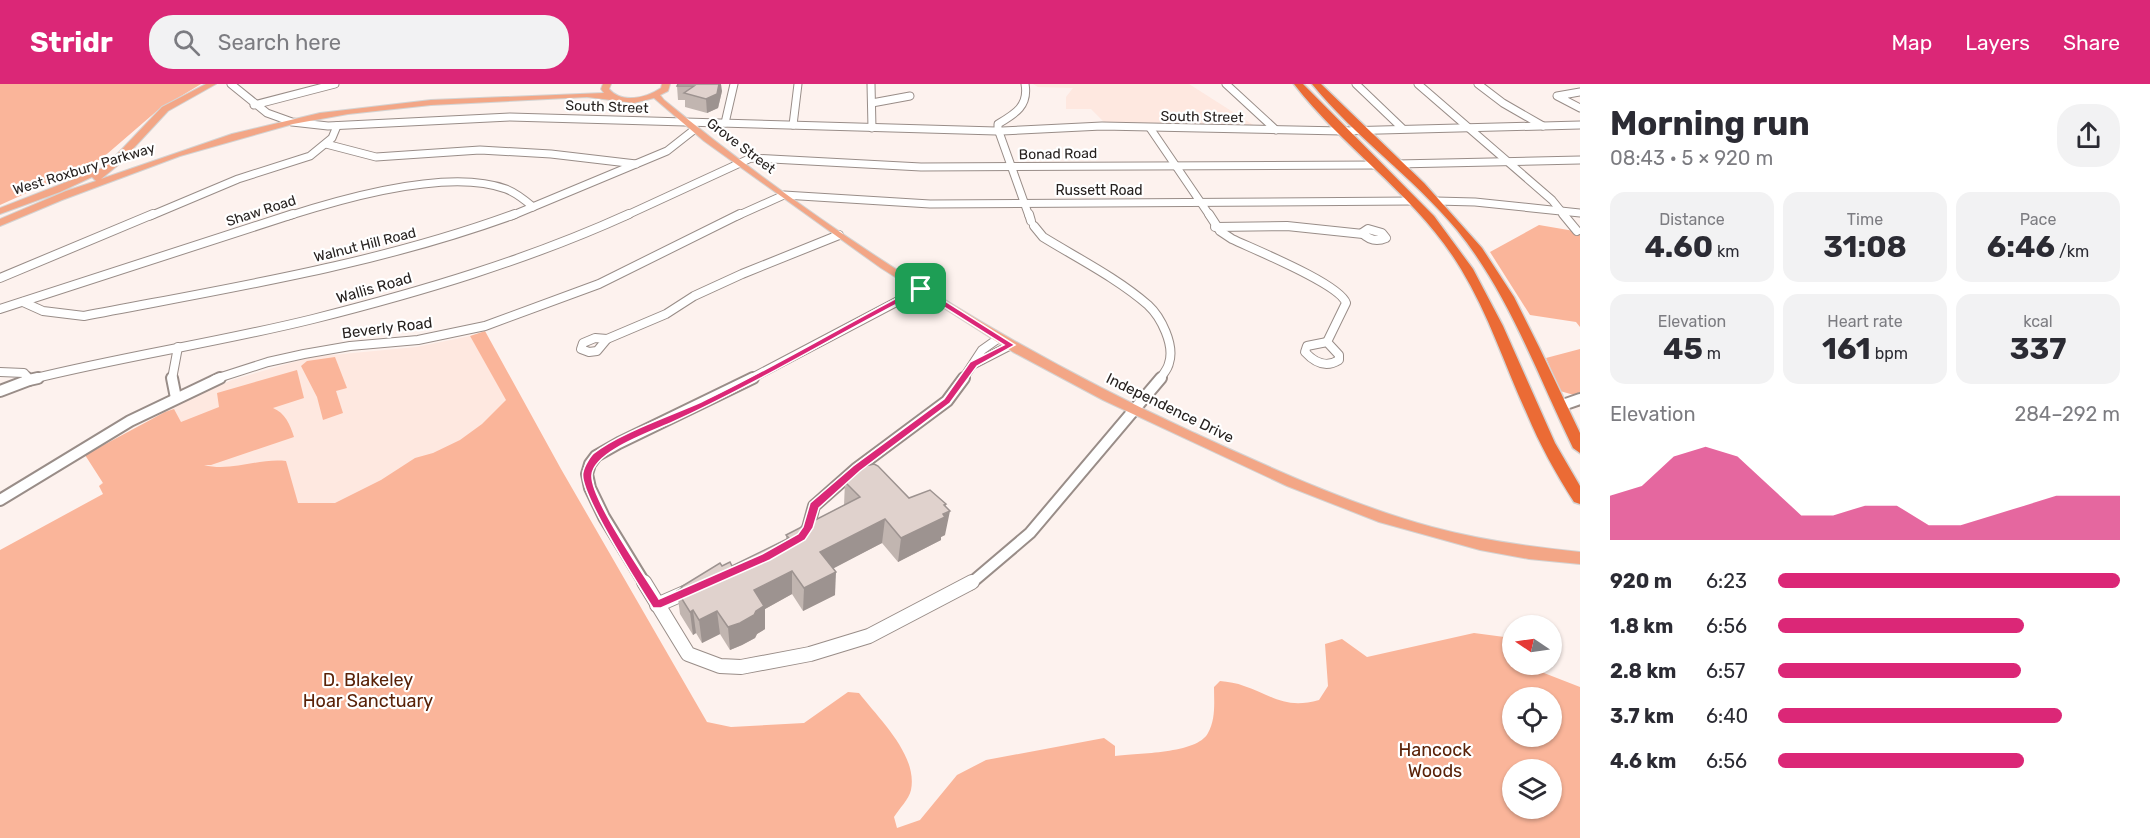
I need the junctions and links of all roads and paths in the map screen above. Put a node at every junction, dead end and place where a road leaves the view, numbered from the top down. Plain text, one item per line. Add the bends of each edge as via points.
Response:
1 (212, 84) edge
2 (231, 84) edge
3 (335, 84) edge
4 (734, 84) edge
5 (798, 84) edge
6 (871, 84) edge
7 (1025, 84) edge
8 (1226, 84) edge
9 (1298, 84) edge
10 (1316, 84) edge
11 (1356, 84) edge
12 (1418, 84) edge
13 (1478, 84) edge
14 (606, 85) edge
15 (667, 85) edge
16 (1580, 92) edge
17 (580, 95) junction
18 (656, 95) junction
19 (610, 96) junction
20 (910, 96) dead end
21 (640, 99) junction
22 (872, 103) junction
23 (254, 105) junction
24 (1580, 108) edge
25 (683, 120) junction
26 (292, 122) junction
27 (725, 123) junction
28 (793, 125) junction
29 (1580, 125) edge
30 (338, 126) junction
31 (1543, 126) junction
32 (1468, 127) junction
33 (872, 128) junction
34 (1150, 128) junction
35 (1402, 128) junction
36 (695, 129) junction
37 (1276, 130) junction
38 (1342, 130) junction
39 (1362, 130) junction
40 (999, 131) junction
41 (326, 144) junction
42 (123, 155) junction
43 (177, 155) junction
44 (1580, 160) edge
45 (1507, 161) junction
46 (740, 162) junction
47 (636, 164) junction
48 (1397, 164) junction
49 (1377, 165) junction
50 (1175, 166) junction
51 (1011, 167) junction
52 (97, 177) junction
53 (784, 195) junction
54 (63, 196) junction
55 (1413, 201) junction
56 (1436, 201) junction
57 (22, 202) junction
58 (1200, 202) junction
59 (1024, 203) junction
60 (533, 207) junction
61 (0, 211) edge
62 (1562, 211) junction
63 (1580, 213) edge
64 (0, 223) edge
65 (1215, 227) junction
66 (1577, 231) dead end
67 (1363, 234) dead end
68 (838, 235) junction
69 (0, 278) edge
70 (921, 289) junction
71 (23, 302) junction
72 (0, 309) edge
73 (999, 338) junction
74 (607, 339) dead end
75 (1327, 342) dead end
76 (1011, 345) junction
77 (177, 347) junction
78 (974, 364) junction
79 (1515, 371) junction
80 (0, 372) edge
81 (1545, 376) junction
82 (29, 380) junction
83 (0, 391) edge
84 (176, 398) junction
85 (1580, 399) edge
86 (1560, 406) junction
87 (1134, 411) junction
88 (1580, 448) edge
89 (1580, 498) edge
90 (0, 500) edge
91 (793, 542) edge
92 (1580, 558) edge
93 (696, 587) edge
94 (657, 605) junction

1 - 42 main road via 165,109
2 - 23 street, South Street
3 - 23 street
4 - 27 street
5 - 28 street
6 - 22 street
7 - 40 street via 1021,111 998,124
8 - 37 street
9 - 38 highway
10 - 39 highway
11 - 35 street
12 - 32 street
13 - 31 street
14 - 17 main road, West Roxbury Parkway
14 - 19 main road
15 - 18 main road
16 - 24 street via 1557,96
17 - 19 main road, West Roxbury Parkway
17 - 26 main road, West Roxbury Parkway via 421,102
18 - 21 main road
18 - 25 main road, Grove Street
19 - 21 main road, West Roxbury Parkway
20 - 22 street
21 - 25 main road, Grove Street
22 - 33 street
23 - 26 street, South Street
25 - 27 street, South Street
25 - 30 street, South Street via 490,117
25 - 36 main road, Grove Street
26 - 30 street, South Street
26 - 43 main road, West Roxbury Parkway
27 - 28 street, South Street
28 - 33 street, South Street
29 - 31 street, South Street
30 - 41 street
31 - 32 street, South Street
32 - 35 street, South Street
32 - 45 street
33 - 40 street, South Street
34 - 37 street, South Street
34 - 40 street, South Street
34 - 50 street
35 - 39 street, South Street
36 - 46 main road, Grove Street
36 - 47 street, Walnut Hill Road via 676,146
37 - 38 street, South Street
38 - 39 street, South Street
38 - 49 highway
39 - 48 highway
40 - 51 street
41 - 47 street via 376,158 480,150
41 - 69 street via 310,156 238,179
42 - 52 main road
42 - 57 main road via 95,173
43 - 52 main road, West Roxbury Parkway
43 - 54 main road, West Roxbury Parkway
44 - 45 street
45 - 48 street
45 - 62 street
46 - 51 street, Bonad Road via 766,158 921,167
46 - 53 main road, Grove Street
46 - 77 street, Wallis Road via 577,238 518,259 354,309
47 - 60 street, Walnut Hill Road
48 - 56 highway
49 - 50 street, Bonad Road
49 - 55 highway
50 - 51 street, Bonad Road
50 - 58 street
51 - 59 street
52 - 54 main road
52 - 57 main road, West Roxbury Parkway
53 - 59 street, Russett Road via 899,204
53 - 68 main road, Independence Drive
53 - 84 street, Beverly Road via 599,284 485,326 442,337 350,346 277,360 210,381
54 - 64 main road
55 - 58 street, Russett Road
55 - 79 highway via 1472,277
56 - 62 street
56 - 81 highway via 1493,274
57 - 61 main road, West Roxbury Parkway
58 - 59 street, Russett Road
58 - 65 street
59 - 87 street via 1043,237 1123,287 1157,315 1167,337 1170,362
60 - 71 street, Walnut Hill Road via 480,227 352,264 96,314 60,315
60 - 71 street, Shaw Road via 513,192 471,184 414,187 361,196
62 - 63 street
62 - 66 street
65 - 67 street via 1287,226
65 - 75 street via 1344,297 1346,303
68 - 70 main road, Independence Drive
68 - 74 street via 742,274 666,314
70 - 73 main road, Independence Drive
70 - 94 street via 776,367 596,456 587,474 590,488
71 - 72 street, Shaw Road
73 - 76 main road, Independence Drive
73 - 78 street via 982,350
76 - 78 street
76 - 87 main road, Independence Drive
77 - 82 street, Wallis Road
77 - 84 street via 171,381
78 - 91 street via 947,401 857,468 814,506 806,532
79 - 81 highway
79 - 89 highway via 1551,449
80 - 82 street via 24,373
81 - 86 highway
82 - 83 street, Wallis Road
84 - 90 street, Beverly Road via 130,421
85 - 86 street
86 - 88 highway
87 - 92 main road, Independence Drive via 1332,501 1414,529 1501,548
87 - 94 street via 1004,558 968,585 869,636 776,661 724,666 688,654
93 - 94 street

